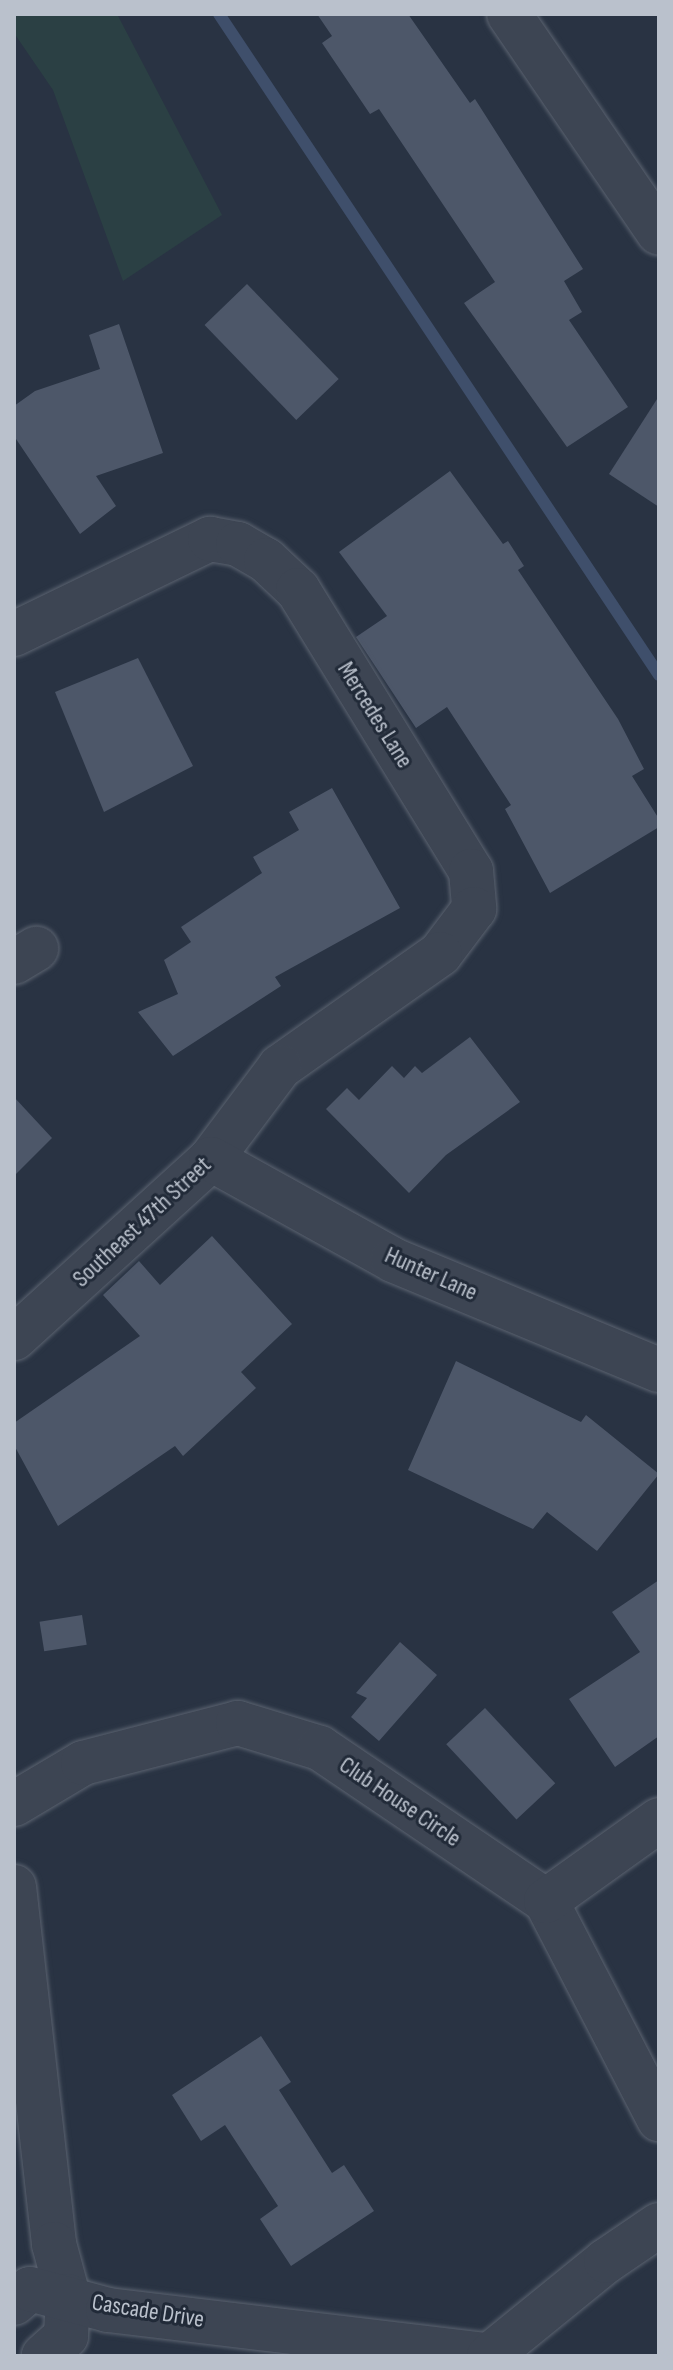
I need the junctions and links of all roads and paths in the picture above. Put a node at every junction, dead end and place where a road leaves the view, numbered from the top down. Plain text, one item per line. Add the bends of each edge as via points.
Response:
1 (509, 14) edge
2 (659, 233) edge
3 (14, 634) edge
4 (474, 909) joint
5 (211, 1159) junction
6 (14, 1338) edge
7 (659, 1370) edge
8 (14, 1804) edge
9 (659, 1820) edge
10 (14, 1887) edge
11 (546, 1901) junction
12 (659, 2119) edge
13 (659, 2225) edge
14 (68, 2296) junction
15 (14, 2303) edge
16 (492, 2355) edge
17 (44, 2356) edge

1 - 2 street
3 - 4 street, Mercedes Lane via 171,553 210,539 238,544 266,560 298,590 471,871
4 - 5 street, Southeast 47th Street via 440,954 280,1067
5 - 6 street, Southeast 47th Street
5 - 7 street, Hunter Lane via 393,1260
8 - 11 street, Club House Circle via 83,1763 238,1723 320,1748
9 - 11 street
10 - 14 street, Cascade Drive via 54,2244
11 - 12 street, Club House Circle
13 - 16 street
14 - 15 street via 30,2289
14 - 16 street, Cascade Drive via 108,2310
14 - 17 street via 66,2336

